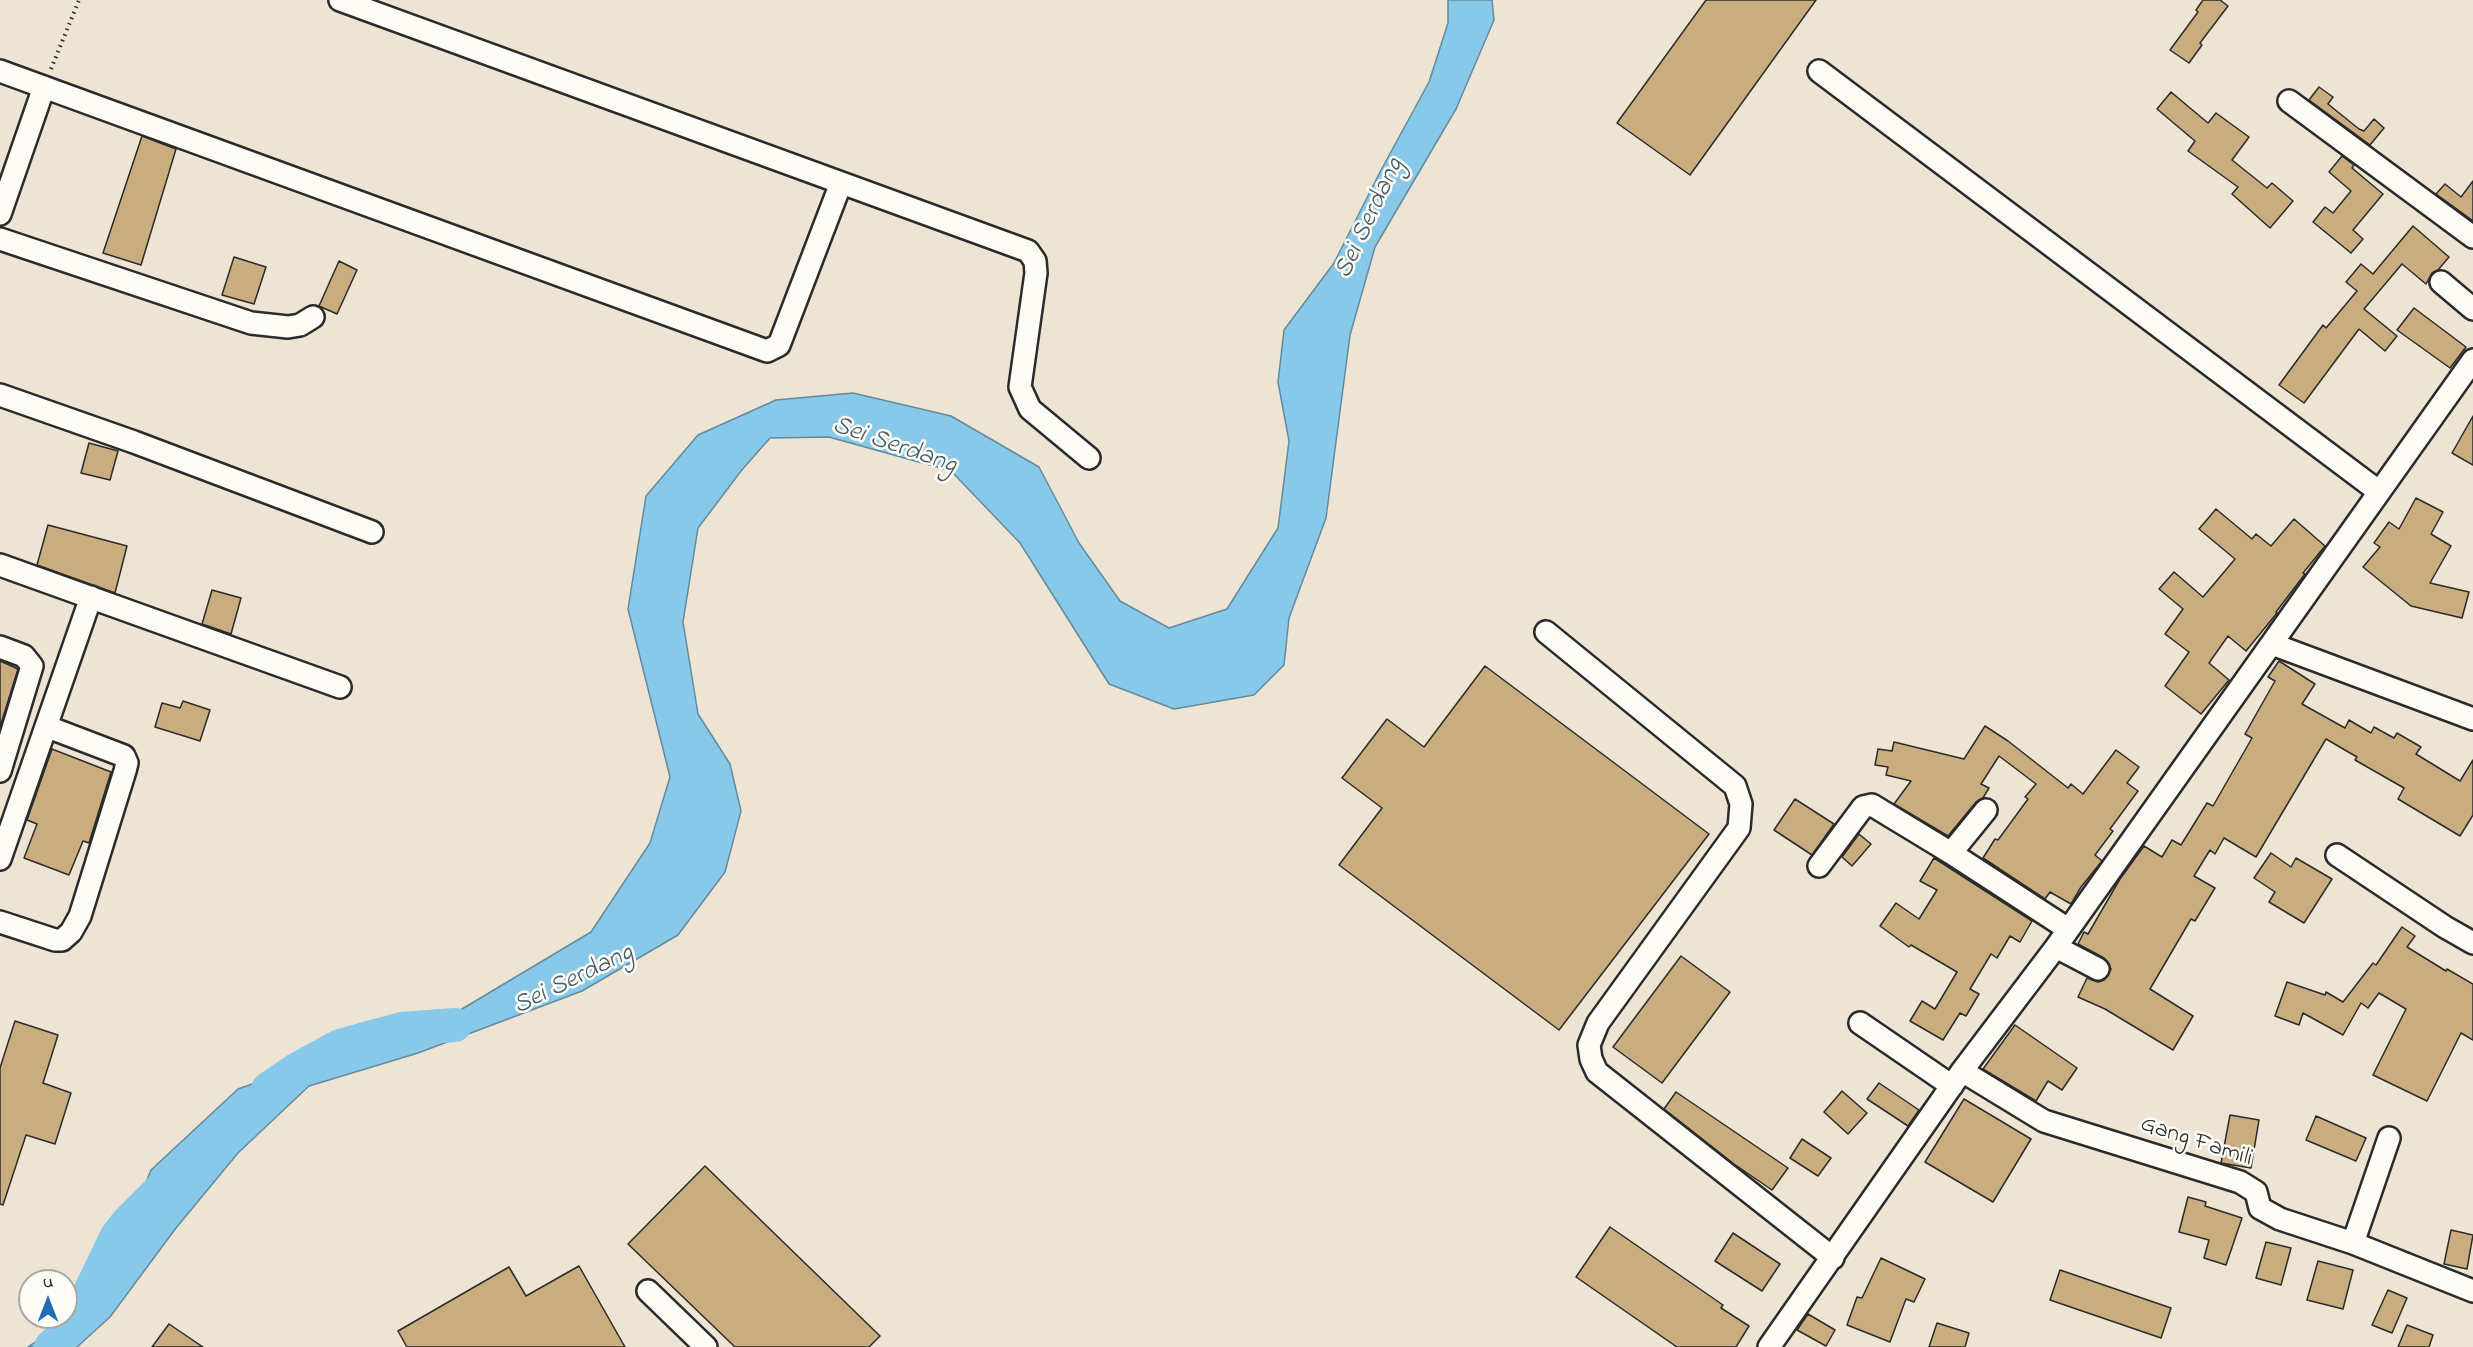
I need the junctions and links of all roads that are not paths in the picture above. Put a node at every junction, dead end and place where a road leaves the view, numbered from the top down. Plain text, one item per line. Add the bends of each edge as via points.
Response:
1 (340, 0) edge
2 (0, 71) edge
3 (1819, 71) dead end
4 (44, 87) junction
5 (2289, 100) dead end
6 (841, 183) junction
7 (0, 214) edge
8 (2473, 237) edge
9 (0, 239) edge
10 (2441, 282) dead end
11 (2473, 309) edge
12 (313, 317) dead end
13 (2473, 360) edge
14 (0, 395) edge
15 (1089, 458) dead end
16 (2378, 491) junction
17 (372, 532) dead end
18 (0, 566) edge
19 (91, 597) junction
20 (1545, 632) dead end
21 (2272, 644) junction
22 (0, 647) edge
23 (340, 687) dead end
24 (2473, 719) edge
25 (48, 727) junction
26 (0, 771) edge
27 (1986, 810) dead end
28 (1951, 853) junction
29 (2337, 855) dead end
30 (0, 859) edge
31 (1820, 866) dead end
32 (0, 922) edge
33 (2068, 929) junction
34 (2473, 943) edge
35 (2056, 947) junction
36 (2098, 969) dead end
37 (1860, 1023) dead end
38 (1957, 1078) junction
39 (2389, 1138) dead end
40 (2353, 1243) junction
41 (1833, 1258) junction
42 (2473, 1291) edge
43 (648, 1292) dead end
44 (706, 1347) edge
45 (1769, 1347) edge

1 - 6 street
2 - 4 street
3 - 16 street
4 - 6 street via 767,351 779,345
4 - 7 street
5 - 8 street
6 - 15 street via 1028,251 1035,261 1036,273 1020,387 1030,409
9 - 12 street via 251,323 288,327
10 - 11 street
13 - 16 street
14 - 17 street
16 - 21 street
18 - 19 street
19 - 23 street
19 - 25 street
20 - 41 street via 1734,786 1741,804 1739,828 1598,1023 1589,1046 1591,1059 1597,1072
21 - 24 street
21 - 33 street
22 - 26 street via 28,659 32,670
25 - 30 street
25 - 32 street via 124,756 127,763 80,916 71,932 56,940
27 - 28 street
28 - 31 street via 1869,804 1845,828
28 - 33 street
29 - 34 street
33 - 35 street
35 - 36 street
35 - 38 street
37 - 38 street, Gang Famili
38 - 40 street, Gang Famili via 2044,1121 2240,1182 2256,1192 2260,1208 2280,1219
38 - 41 street
39 - 40 street
40 - 42 street, Gang Famili
41 - 45 street
43 - 44 street

